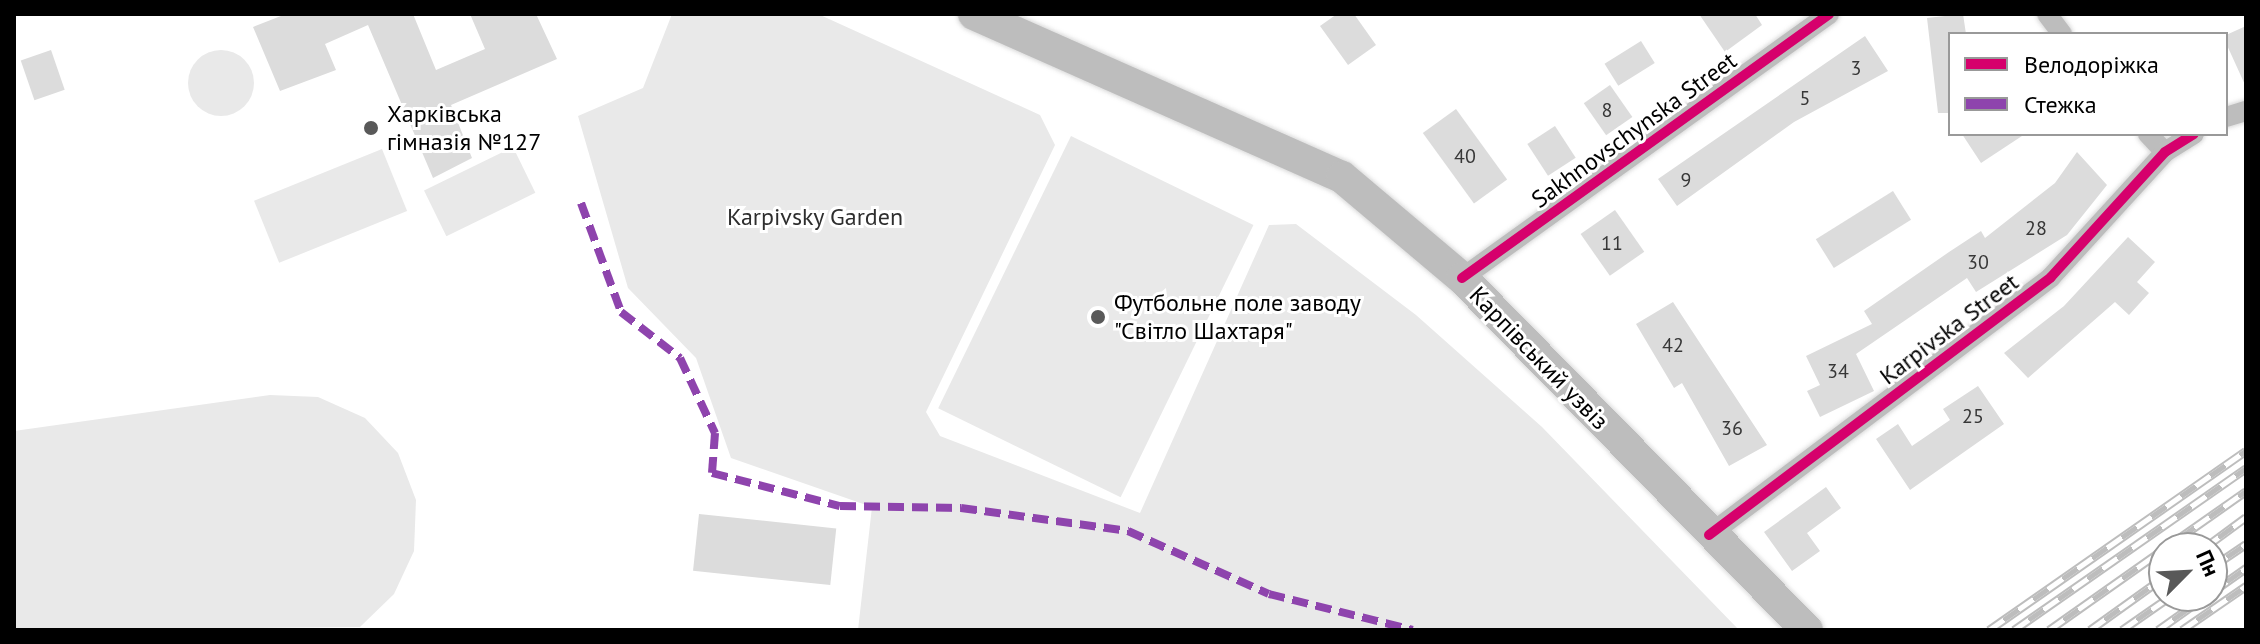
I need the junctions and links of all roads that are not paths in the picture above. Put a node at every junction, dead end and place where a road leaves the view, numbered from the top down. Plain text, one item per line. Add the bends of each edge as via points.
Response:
1 (974, 14) edge
2 (1829, 14) edge
3 (2047, 14) edge
4 (2060, 32) edge
5 (2150, 136) edge
6 (2191, 136) edge
7 (2165, 152) junction
8 (1462, 278) junction
9 (1709, 535) junction
10 (1807, 630) edge

1 - 8 main road, Карпівський узвіз via 1342,177
2 - 8 street, Sakhnovschynska Street
3 - 4 street
5 - 7 street
6 - 7 street, Karpivska Street
7 - 9 street, Karpivska Street via 2051,277
8 - 9 main road, Карпівський узвіз
9 - 10 main road, Карпівський узвіз

